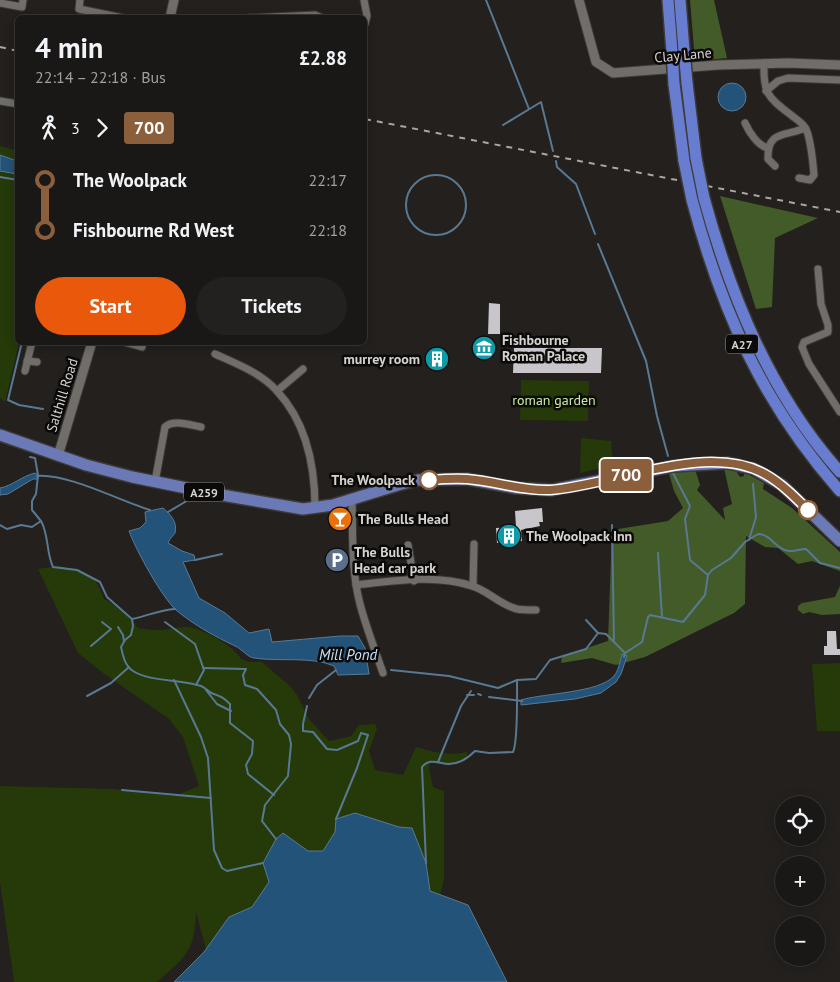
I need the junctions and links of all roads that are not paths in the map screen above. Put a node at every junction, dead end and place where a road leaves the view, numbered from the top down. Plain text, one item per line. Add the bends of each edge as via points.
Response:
1 (23, 0) edge
2 (80, 0) edge
3 (174, 0) edge
4 (364, 0) edge
5 (579, 0) edge
6 (668, 0) edge
7 (680, 0) edge
8 (0, 3) edge
9 (79, 9) junction
10 (78, 15) edge
11 (108, 15) edge
12 (171, 15) edge
13 (367, 19) edge
14 (764, 64) junction
15 (840, 65) edge
16 (840, 80) edge
17 (766, 91) junction
18 (0, 101) edge
19 (15, 104) edge
20 (745, 123) dead end
21 (805, 128) junction
22 (768, 148) junction
23 (775, 166) dead end
24 (799, 178) dead end
25 (818, 269) dead end
26 (31, 345) edge
27 (91, 345) edge
28 (135, 345) edge
29 (142, 347) dead end
30 (215, 354) dead end
31 (27, 361) junction
32 (37, 362) dead end
33 (303, 369) dead end
34 (25, 371) dead end
35 (277, 391) junction
36 (840, 412) edge
37 (201, 427) dead end
38 (0, 435) edge
39 (58, 456) junction
40 (840, 472) edge
41 (155, 482) junction
42 (840, 491) edge
43 (352, 500) junction
44 (315, 508) junction
45 (840, 541) edge
46 (474, 544) dead end
47 (408, 545) dead end
48 (414, 581) junction
49 (356, 585) junction
50 (473, 586) junction
51 (536, 610) dead end
52 (383, 673) dead end

1 - 8 street via 22,7
2 - 9 street
3 - 12 street
4 - 13 street
5 - 14 street, Clay Lane via 596,62 613,73
6 - 42 highway, A27, bridge via 684,162 718,287 754,368 799,440
7 - 40 highway, A27, bridge via 696,158 717,244 748,328 797,415
9 - 10 street
9 - 11 street
14 - 15 street, Clay Lane
14 - 17 street
16 - 17 street via 788,78 778,81
17 - 21 street
18 - 19 street
20 - 22 street via 764,148
21 - 22 street via 776,137
21 - 24 street via 814,175 810,180
22 - 23 street via 768,159
25 - 36 street via 821,304 828,332 804,342 802,347 816,376
26 - 31 street
27 - 39 street, Salthill Road
28 - 29 street
30 - 35 street via 247,368
31 - 32 street
31 - 34 street
33 - 35 street
35 - 44 street via 303,431 313,472
37 - 41 street via 174,422 165,427
38 - 39 main road, A259
39 - 41 main road, A259
41 - 44 main road, A259 via 293,507
43 - 44 main road, A259
43 - 45 main road, A259 via 418,480 467,479 516,488 552,490 674,466 728,463 754,469 777,482
43 - 49 street
46 - 50 street
47 - 48 street
48 - 49 street
48 - 50 street via 432,580
49 - 52 street
50 - 51 street via 516,609

